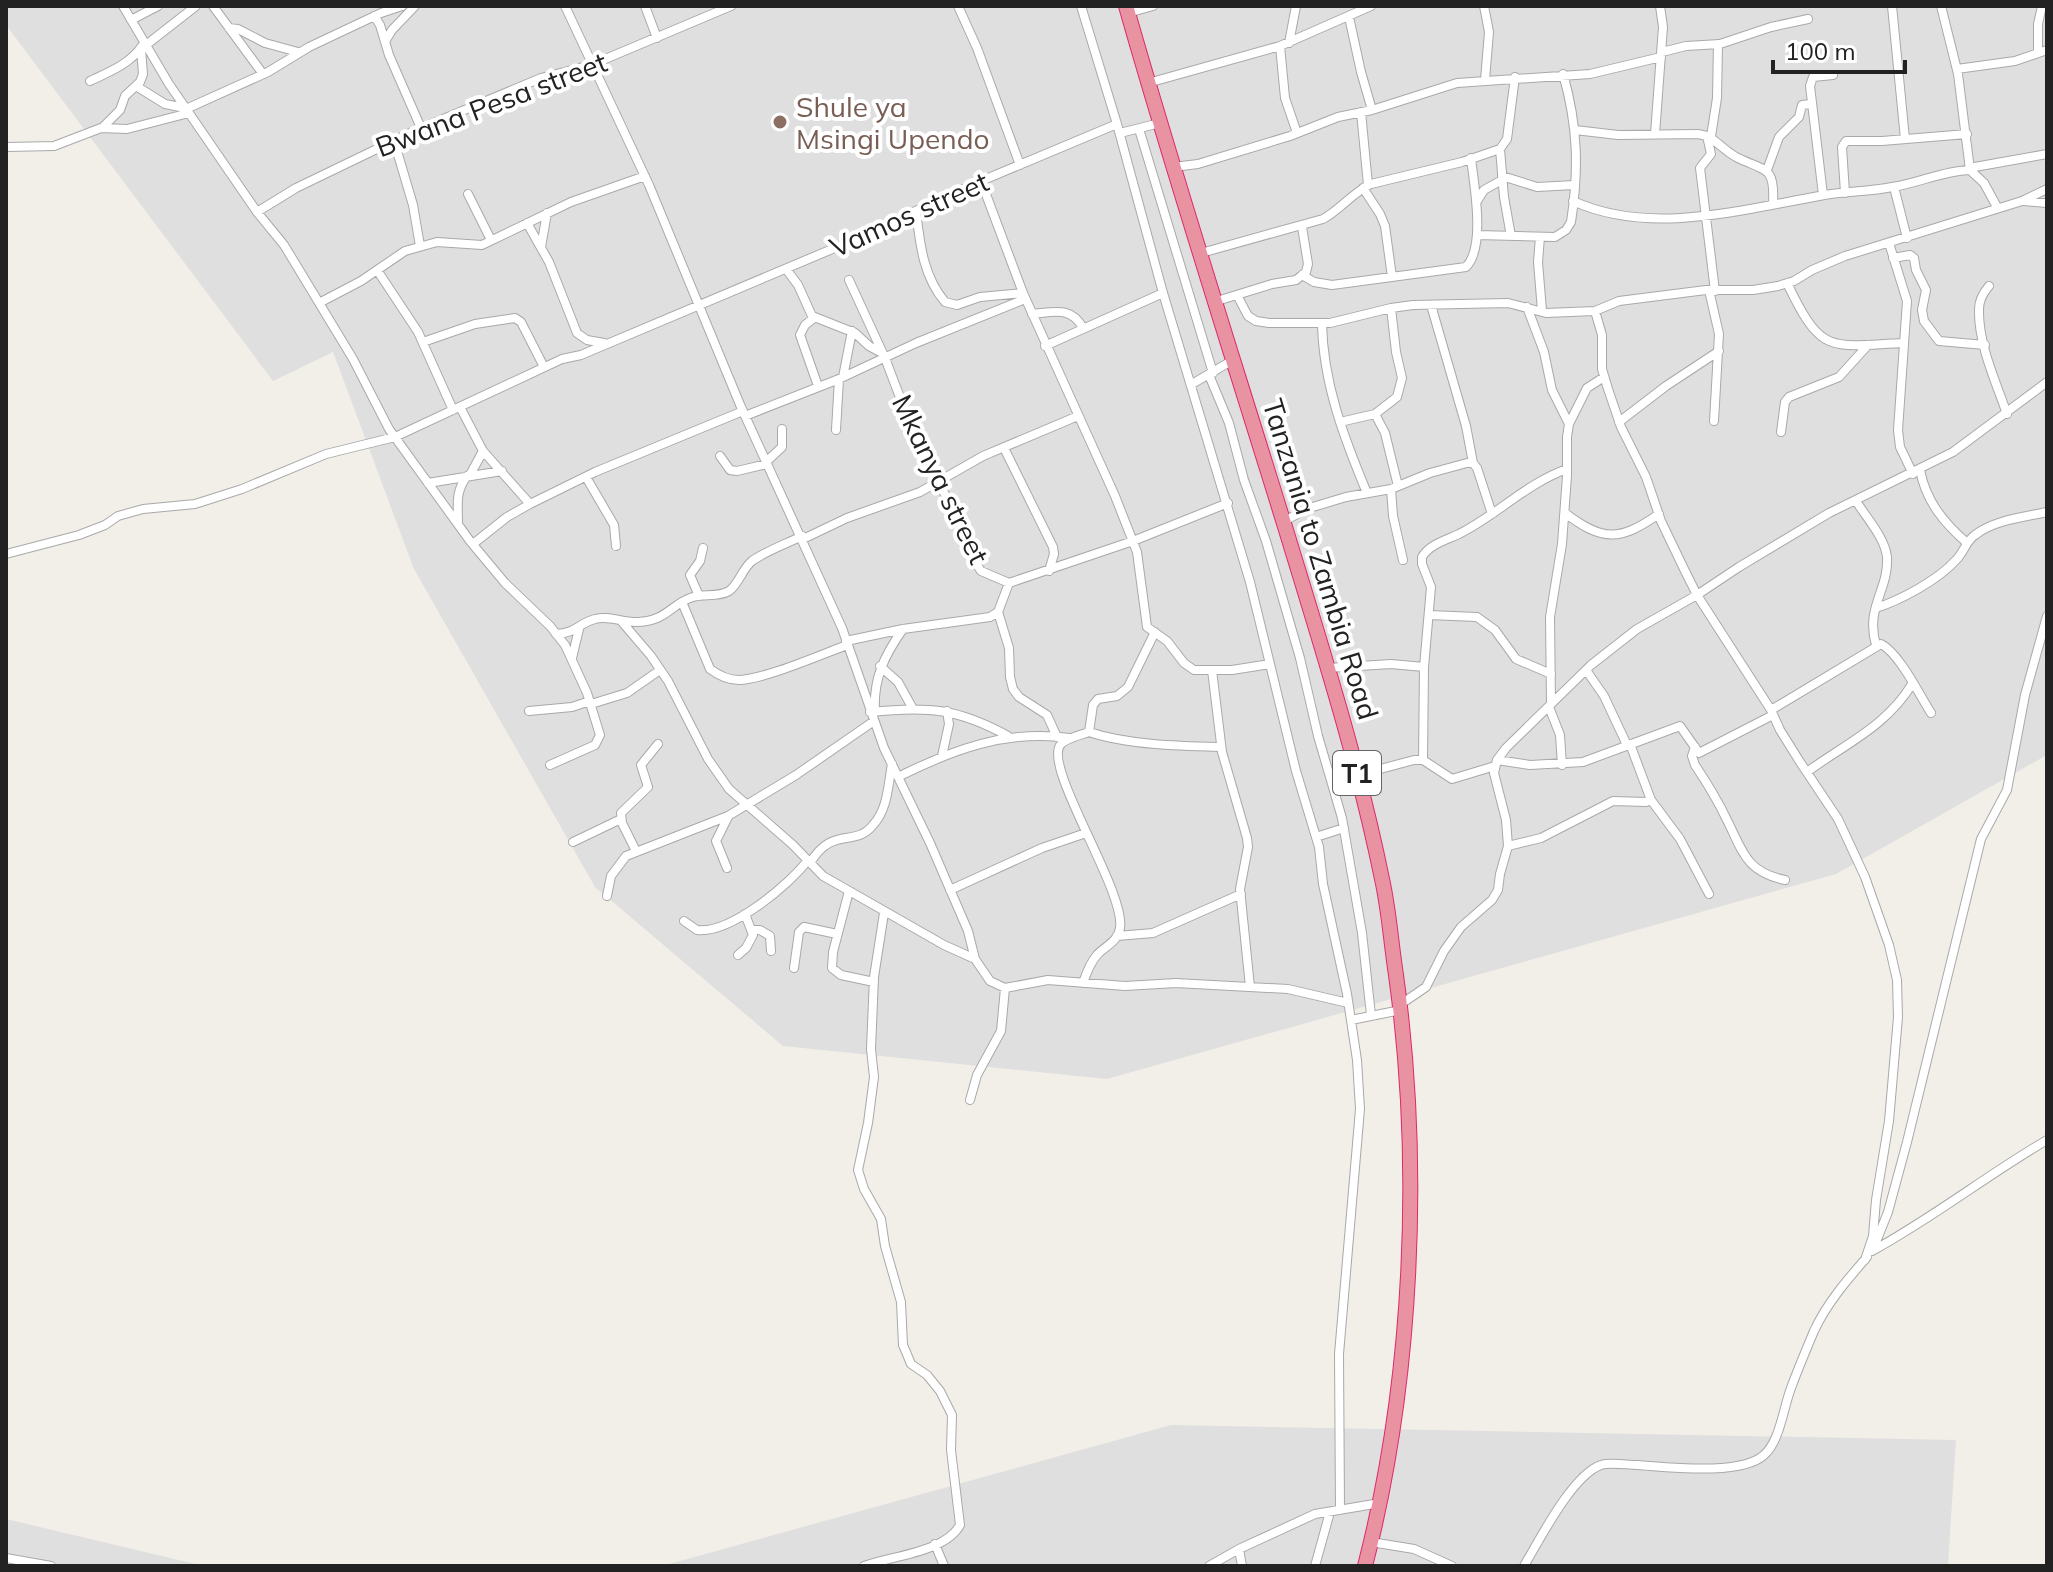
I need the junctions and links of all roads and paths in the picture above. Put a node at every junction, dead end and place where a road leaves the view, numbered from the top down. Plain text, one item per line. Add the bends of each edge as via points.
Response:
1 (123, 6) edge
2 (158, 6) edge
3 (196, 6) edge
4 (213, 6) edge
5 (402, 6) edge
6 (415, 6) edge
7 (565, 6) edge
8 (645, 6) edge
9 (731, 6) edge
10 (958, 6) edge
11 (1081, 6) edge
12 (1153, 6) edge
13 (1296, 6) edge
14 (1371, 6) edge
15 (1484, 6) edge
16 (1660, 6) edge
17 (1892, 6) edge
18 (1941, 6) edge
19 (2042, 6) edge
20 (1127, 9) edge
21 (374, 16) junction
22 (1349, 17) junction
23 (1808, 19) dead end
24 (131, 20) junction
25 (229, 28) junction
26 (657, 38) junction
27 (386, 40) junction
28 (1285, 44) junction
29 (1718, 44) junction
30 (144, 45) junction
31 (2042, 51) edge
32 (298, 52) junction
33 (1662, 55) junction
34 (591, 65) junction
35 (1957, 69) junction
36 (263, 74) junction
37 (1563, 74) junction
38 (1833, 75) dead end
39 (1515, 77) junction
40 (1485, 80) junction
41 (90, 81) dead end
42 (1148, 83) junction
43 (136, 86) junction
44 (1811, 104) junction
45 (187, 110) junction
46 (1372, 110) junction
47 (1361, 112) junction
48 (1160, 123) junction
49 (102, 128) junction
50 (421, 128) junction
51 (1119, 129) junction
52 (1139, 129) junction
53 (1575, 130) junction
54 (1297, 133) junction
55 (1655, 134) junction
56 (1967, 134) junction
57 (1905, 139) junction
58 (1710, 140) junction
59 (394, 141) junction
60 (6, 147) edge
61 (1500, 149) junction
62 (2047, 154) edge
63 (1471, 158) junction
64 (1020, 165) junction
65 (1173, 167) junction
66 (1970, 169) junction
67 (1767, 170) junction
68 (645, 176) junction
69 (1502, 178) junction
70 (981, 181) junction
71 (1574, 185) junction
72 (1366, 186) junction
73 (1894, 187) junction
74 (2047, 189) edge
75 (1845, 193) junction
76 (468, 194) dead end
77 (1823, 195) junction
78 (1476, 201) junction
79 (1573, 201) junction
80 (2022, 201) junction
81 (2047, 203) edge
82 (1773, 204) junction
83 (1997, 207) junction
84 (916, 211) junction
85 (257, 212) junction
86 (547, 213) junction
87 (1704, 214) junction
88 (527, 223) junction
89 (1302, 227) junction
90 (1477, 235) junction
91 (1511, 236) junction
92 (1540, 237) junction
93 (1907, 238) junction
94 (491, 240) junction
95 (1889, 243) junction
96 (420, 246) junction
97 (541, 247) junction
98 (1201, 253) junction
99 (1893, 258) junction
100 (786, 269) junction
101 (377, 270) junction
102 (1302, 275) junction
103 (1392, 277) junction
104 (849, 280) dead end
105 (1787, 283) junction
106 (1989, 286) dead end
107 (1712, 291) junction
108 (1163, 293) junction
109 (1237, 295) junction
110 (1024, 296) junction
111 (1217, 301) junction
112 (319, 303) junction
113 (700, 305) junction
114 (1431, 305) junction
115 (1527, 307) junction
116 (1391, 308) junction
117 (1542, 311) junction
118 (1595, 311) junction
119 (1032, 314) junction
120 (814, 318) junction
121 (1322, 323) junction
122 (1083, 328) junction
123 (852, 331) junction
124 (423, 342) junction
125 (605, 343) junction
126 (1904, 343) junction
127 (1868, 345) junction
128 (1985, 345) junction
129 (1045, 346) junction
130 (1719, 351) junction
131 (884, 356) junction
132 (1233, 359) junction
133 (544, 367) junction
134 (1211, 374) junction
135 (1604, 377) junction
136 (841, 378) junction
137 (2047, 382) edge
138 (1192, 384) junction
139 (818, 386) junction
140 (457, 408) junction
141 (744, 414) junction
142 (1375, 414) junction
143 (2007, 414) junction
144 (1078, 416) junction
145 (1714, 421) dead end
146 (1340, 422) junction
147 (1619, 422) junction
148 (1569, 424) junction
149 (782, 429) dead end
150 (836, 430) dead end
151 (1781, 432) dead end
152 (395, 437) junction
153 (1004, 448) junction
154 (483, 451) junction
155 (720, 456) dead end
156 (766, 463) junction
157 (1473, 463) junction
158 (1567, 469) junction
159 (502, 471) junction
160 (1916, 472) junction
161 (469, 476) junction
162 (586, 477) junction
163 (938, 481) junction
164 (428, 483) junction
165 (1395, 487) junction
166 (1367, 493) junction
167 (1856, 501) junction
168 (1228, 503) junction
169 (530, 504) junction
170 (2047, 512) edge
171 (1565, 513) junction
172 (1492, 514) junction
173 (1659, 514) junction
174 (1283, 522) junction
175 (458, 525) junction
176 (802, 538) junction
177 (1133, 541) junction
178 (1967, 543) junction
179 (473, 544) junction
180 (616, 546) dead end
181 (703, 548) dead end
182 (6, 554) edge
183 (1403, 560) dead end
184 (1049, 571) junction
185 (1009, 583) junction
186 (1697, 595) junction
187 (699, 596) junction
188 (682, 602) junction
189 (1876, 608) junction
190 (998, 612) junction
191 (1429, 615) junction
192 (2047, 616) edge
193 (622, 622) junction
194 (579, 629) junction
195 (903, 629) junction
196 (1155, 632) junction
197 (556, 634) junction
198 (847, 643) junction
199 (1876, 645) junction
200 (572, 658) junction
201 (1270, 664) junction
202 (880, 666) junction
203 (1424, 667) junction
204 (1328, 668) junction
205 (660, 670) junction
206 (1212, 670) junction
207 (1586, 670) junction
208 (1551, 674) junction
209 (1912, 684) junction
210 (590, 703) junction
211 (1550, 706) junction
212 (913, 709) junction
213 (529, 711) dead end
214 (947, 711) junction
215 (1772, 712) junction
216 (1931, 713) dead end
217 (873, 715) junction
218 (1089, 732) junction
219 (1009, 737) junction
220 (1057, 737) junction
221 (1072, 738) junction
222 (658, 744) dead end
223 (1629, 745) junction
224 (1221, 747) junction
225 (1695, 747) junction
226 (942, 756) junction
227 (1423, 760) junction
228 (1496, 763) junction
229 (892, 764) junction
230 (550, 765) dead end
231 (1562, 765) junction
232 (1807, 772) junction
233 (1358, 775) junction
234 (898, 777) junction
235 (1651, 800) junction
236 (746, 804) junction
237 (728, 816) junction
238 (621, 819) junction
239 (1344, 828) junction
240 (1086, 833) junction
241 (1316, 837) junction
242 (573, 842) dead end
243 (1508, 846) junction
244 (636, 851) junction
245 (809, 862) junction
246 (727, 868) dead end
247 (1785, 880) dead end
248 (950, 890) junction
249 (849, 891) junction
250 (1241, 894) junction
251 (1709, 894) dead end
252 (607, 896) dead end
253 (884, 913) junction
254 (745, 914) junction
255 (684, 921) dead end
256 (753, 930) junction
257 (837, 934) junction
258 (1117, 936) junction
259 (771, 951) dead end
260 (738, 955) dead end
261 (975, 959) junction
262 (794, 968) dead end
263 (874, 982) junction
264 (1083, 983) junction
265 (1250, 987) junction
266 (1005, 988) junction
267 (1348, 1003) junction
268 (1401, 1007) junction
269 (1371, 1015) junction
270 (1351, 1020) junction
271 (970, 1100) dead end
272 (2047, 1140) edge
273 (1872, 1251) junction
274 (1865, 1260) junction
275 (1380, 1503) junction
276 (1335, 1511) junction
277 (1371, 1542) junction
278 (935, 1544) junction
279 (1239, 1549) junction
280 (6, 1558) edge
281 (51, 1566) edge
282 (864, 1566) edge
283 (944, 1566) edge
284 (1209, 1566) edge
285 (1242, 1566) edge
286 (1315, 1566) edge
287 (1365, 1566) edge
288 (1452, 1566) edge
289 (1524, 1566) edge

1 - 24 street
2 - 24 street
3 - 30 street
4 - 25 street
5 - 21 street
6 - 27 street
7 - 34 street
8 - 26 street
9 - 26 street, Bwana Pesa street
10 - 64 street
11 - 51 street
12 - 20 street
13 - 28 street
14 - 22 street
15 - 40 street via 1489,32
16 - 33 street
17 - 57 street
18 - 35 street
19 - 31 street
20 - 42 highway, Tanzania to Zambia Road / T1
21 - 27 street
21 - 32 street
22 - 28 street
22 - 46 street
23 - 29 street
24 - 30 street
25 - 32 street
25 - 36 street
26 - 34 street, Bwana Pesa street
27 - 50 street
28 - 42 street
28 - 54 street via 1285,98
29 - 33 street via 1686,46
29 - 58 street
30 - 41 street via 120,66
30 - 43 street via 143,74
30 - 45 street
31 - 35 street via 2015,61
32 - 36 street
33 - 37 street via 1603,72
33 - 55 street
34 - 50 street, Bwana Pesa street via 541,78
34 - 68 street
35 - 56 street
36 - 45 street
37 - 39 street
37 - 53 street
38 - 44 street via 1813,77
39 - 40 street
39 - 61 street via 1507,139
40 - 46 street via 1457,83
42 - 48 highway, Tanzania to Zambia Road / T1
43 - 45 street
43 - 49 street
44 - 67 street via 1802,105 1799,117 1779,137
44 - 77 street
45 - 49 street via 141,127
45 - 85 street
46 - 47 street
47 - 54 street
47 - 72 street
48 - 52 street, Vamos street
48 - 65 highway, Tanzania to Zambia Road / T1
49 - 60 street via 54,146
50 - 59 street, Bwana Pesa street
51 - 52 street, Vamos street
51 - 64 street, Vamos street
51 - 108 street
52 - 134 street
53 - 55 street
53 - 71 street
54 - 65 street
55 - 58 street via 1698,134
56 - 57 street
56 - 66 street
57 - 75 street via 1846,141
58 - 67 street
58 - 87 street via 1711,154 1700,168
59 - 85 street, Bwana Pesa street
59 - 96 street
61 - 63 street
61 - 69 street
62 - 66 street
63 - 72 street
63 - 78 street
64 - 70 street, Vamos street
65 - 98 highway, Tanzania to Zambia Road / T1
66 - 73 street
66 - 83 street
67 - 82 street via 1774,183
68 - 86 street
68 - 113 street
69 - 71 street via 1537,187
69 - 78 street
69 - 91 street
70 - 84 street, Vamos street
70 - 110 street
71 - 79 street
72 - 89 street via 1337,212
72 - 103 street via 1385,226
73 - 75 street
73 - 93 street
74 - 80 street
75 - 77 street
76 - 94 street
77 - 82 street
78 - 90 street
79 - 87 street via 1618,216 1664,219
79 - 92 street via 1566,230
80 - 81 street
80 - 83 street
82 - 87 street
83 - 93 street
84 - 100 street, Vamos street
84 - 110 street via 924,262 945,302
85 - 112 street
86 - 88 street
86 - 97 street
87 - 107 street
88 - 94 street
88 - 97 street
89 - 98 street
89 - 102 street via 1308,264
90 - 91 street
90 - 103 street via 1466,267
91 - 92 street
92 - 117 street
93 - 95 street
94 - 96 street via 482,245
95 - 99 street
95 - 105 street
96 - 101 street
97 - 125 street via 577,333
98 - 111 highway, Tanzania to Zambia Road / T1
99 - 126 street via 1907,301
99 - 128 street via 1914,258 1926,290 1924,321 1939,341
100 - 113 street, Vamos street
100 - 120 street
101 - 112 street
101 - 124 street
102 - 103 street via 1332,285
102 - 109 street
104 - 131 street, Mkanya street
105 - 107 street
105 - 127 street via 1817,335 1842,345
106 - 128 street via 1978,310
107 - 118 street via 1619,301
107 - 130 street
108 - 122 street
108 - 138 street
109 - 111 street
109 - 121 street via 1256,321
110 - 119 street
110 - 131 street
111 - 132 highway, Tanzania to Zambia Road / T1
112 - 152 street
113 - 125 street, Vamos street
113 - 141 street
114 - 115 street
114 - 116 street
114 - 157 street
115 - 117 street
115 - 148 street via 1552,390
116 - 121 street
116 - 142 street via 1402,385 1397,397
117 - 118 street
118 - 135 street
119 - 122 street via 1074,315
119 - 129 street
120 - 123 street
120 - 139 street via 800,335
121 - 146 street via 1327,377
122 - 129 street
123 - 131 street
123 - 136 street
124 - 133 street via 475,324 515,318
124 - 140 street
125 - 133 street, Vamos street
126 - 127 street
126 - 160 street via 1898,430 1900,447
127 - 151 street via 1839,377 1789,397
128 - 143 street
129 - 144 street
130 - 145 street
130 - 147 street
131 - 136 street
131 - 163 street, Mkanya street via 920,450
132 - 134 street
132 - 174 highway, Tanzania to Zambia Road / T1
133 - 140 street, Vamos street
134 - 138 street
134 - 239 street via 1266,541
135 - 147 street
135 - 148 street via 1587,388
136 - 139 street
136 - 150 street
137 - 143 street
138 - 168 street
139 - 141 street
140 - 152 street, Vamos street
140 - 154 street
141 - 156 street
141 - 162 street
142 - 146 street
142 - 165 street via 1385,433
143 - 160 street
144 - 153 street
144 - 177 street
146 - 166 street
147 - 173 street
148 - 158 street
149 - 156 street via 782,447
152 - 164 street
152 - 182 street, Vamos street via 326,454 195,504 143,509 79,535
153 - 163 street
153 - 184 street via 1053,547
154 - 159 street
154 - 161 street
155 - 156 street via 730,470
156 - 176 street
157 - 165 street
157 - 172 street
158 - 171 street
158 - 172 street via 1537,481
159 - 161 street
159 - 169 street
160 - 167 street
160 - 178 street via 1937,513
161 - 164 street
161 - 175 street via 458,490
162 - 169 street
162 - 180 street via 614,525
163 - 176 street
163 - 185 street, Mkanya street via 981,571
164 - 175 street
165 - 166 street
165 - 183 street via 1393,516
166 - 174 street via 1306,509
167 - 186 street
167 - 189 street via 1887,556
168 - 177 street, Mkanya street
168 - 201 street
169 - 179 street
170 - 178 street via 1980,531
171 - 173 street via 1614,537
171 - 208 street via 1550,617
172 - 191 street via 1426,551 1422,564 1431,587
173 - 186 street
174 - 204 highway, Tanzania to Zambia Road / T1
175 - 179 street
176 - 187 street via 752,561 730,590
176 - 198 street
177 - 184 street, Mkanya street
177 - 196 street via 1144,616
178 - 189 street via 1943,572
179 - 197 street
181 - 187 street via 690,575
184 - 185 street, Mkanya street
185 - 190 street
186 - 207 street via 1637,629
186 - 215 street
187 - 188 street
188 - 193 street via 654,620
188 - 198 street via 710,669 730,679 765,674
189 - 199 street via 1871,621
190 - 195 street
190 - 220 street via 1013,689 1047,715
191 - 203 street
191 - 208 street via 1477,617 1495,630 1516,659
192 - 273 street via 2007,790 1981,839 1907,1142
193 - 194 street via 593,619
193 - 205 street
194 - 197 street
194 - 200 street
195 - 198 street
195 - 202 street
196 - 206 street via 1194,670
196 - 218 street via 1128,687 1093,705
197 - 200 street
198 - 217 street
199 - 209 street via 1886,646
199 - 215 street
200 - 210 street
201 - 206 street
201 - 241 street
202 - 212 street via 898,682
202 - 217 street
203 - 204 street
203 - 227 street
204 - 233 highway, Tanzania to Zambia Road / T1
205 - 210 street via 627,693
205 - 236 street via 708,759
206 - 224 street
207 - 211 street
207 - 223 street
208 - 211 street
209 - 216 street
209 - 232 street via 1885,719
210 - 213 street
210 - 230 street via 599,741
211 - 228 street
211 - 231 street via 1560,735
212 - 214 street
212 - 217 street
214 - 219 street
214 - 226 street
215 - 225 street via 1702,752
215 - 232 street
217 - 229 street
217 - 236 street via 796,775
218 - 221 street
218 - 224 street
219 - 220 street
219 - 226 street
220 - 221 street
221 - 240 street via 1061,743 1057,760
222 - 238 street via 641,765 648,787
223 - 225 street via 1680,726
223 - 231 street
223 - 235 street
224 - 250 street via 1247,838
225 - 247 street via 1695,765 1740,849 1759,872
226 - 234 street
227 - 228 street via 1452,779
227 - 233 street
228 - 231 street
228 - 243 street
229 - 234 street
229 - 245 street via 885,804 874,825 864,833 829,841
232 - 274 street via 1838,819 1865,877 1897,980 1889,1121
233 - 268 highway, Tanzania to Zambia Road / T1 via 1383,882
234 - 248 street
235 - 243 street via 1613,801 1541,838
235 - 251 street via 1680,839
236 - 237 street
236 - 245 street
237 - 244 street
237 - 246 street via 716,841
238 - 242 street
238 - 244 street
239 - 241 street
239 - 269 street
240 - 248 street
240 - 258 street via 1117,910
241 - 267 street
243 - 268 street via 1492,900 1461,927 1426,987
244 - 252 street via 619,863
245 - 249 street
245 - 254 street
248 - 261 street
249 - 253 street
249 - 257 street
250 - 258 street via 1153,933
250 - 265 street
253 - 261 street
253 - 263 street
254 - 255 street via 703,931
254 - 256 street
256 - 259 street via 770,936
256 - 260 street
257 - 262 street via 801,929
257 - 263 street via 834,971
258 - 264 street via 1097,955
261 - 266 street via 990,981
263 - 278 street via 874,1077 858,1170 881,1219 901,1302 903,1345 911,1364 940,1391 952,1415 960,1525 952,1537
264 - 265 street
264 - 266 street via 1048,980
265 - 267 street via 1288,989
266 - 271 street via 1001,1031
267 - 270 street
268 - 269 street
268 - 275 highway, Tanzania to Zambia Road / T1 via 1409,1133 1407,1294
269 - 270 street
270 - 276 street via 1360,1109 1339,1354
272 - 273 street
273 - 274 street
274 - 289 street via 1839,1289 1816,1328 1772,1446 1762,1457 1748,1465 1721,1467 1601,1465 1569,1494
275 - 276 street
275 - 277 highway, Tanzania to Zambia Road / T1
276 - 279 street via 1302,1519
276 - 286 street
277 - 287 highway, Tanzania to Zambia Road / T1
277 - 288 street via 1414,1549
278 - 282 street
278 - 283 street
279 - 284 street
279 - 285 street
280 - 281 street

